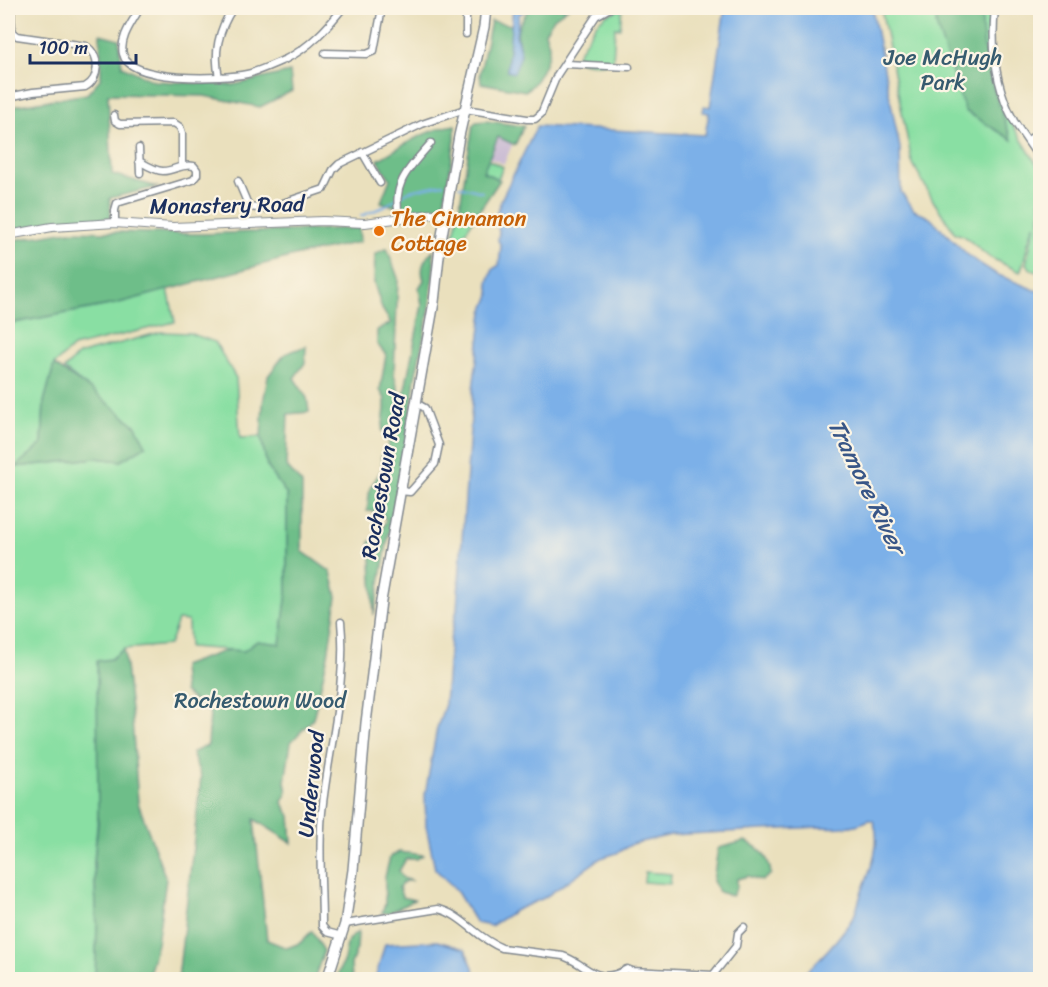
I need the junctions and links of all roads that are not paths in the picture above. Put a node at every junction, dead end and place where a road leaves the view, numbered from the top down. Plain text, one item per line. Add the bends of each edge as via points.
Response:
1 (11, 8) edge
2 (140, 8) edge
3 (233, 8) edge
4 (344, 8) edge
5 (382, 8) edge
6 (466, 8) edge
7 (486, 8) edge
8 (610, 8) edge
9 (995, 8) edge
10 (10, 33) edge
11 (466, 34) dead end
12 (325, 53) dead end
13 (566, 64) junction
14 (629, 67) dead end
15 (219, 77) junction
16 (8, 98) edge
17 (465, 109) junction
18 (114, 115) dead end
19 (1041, 132) edge
20 (1028, 140) junction
21 (431, 143) dead end
22 (139, 148) dead end
23 (362, 152) junction
24 (1041, 160) edge
25 (140, 161) junction
26 (182, 165) junction
27 (140, 173) dead end
28 (238, 181) dead end
29 (380, 183) dead end
30 (446, 215) junction
31 (400, 219) junction
32 (115, 223) junction
33 (8, 235) edge
34 (416, 403) junction
35 (399, 491) junction
36 (341, 622) dead end
37 (345, 924) junction
38 (744, 927) dead end
39 (342, 936) junction
40 (327, 980) edge

1 - 10 street
2 - 15 street via 122,42 123,56 129,64 156,75
3 - 15 street via 217,44
4 - 15 street via 311,44 288,58 248,74
5 - 12 street via 374,51
6 - 11 street
7 - 17 main road
8 - 13 street via 591,22
9 - 20 street via 993,45 998,80 1014,121
10 - 16 street via 90,49 97,68 89,85
13 - 14 street
13 - 17 street via 535,119
17 - 23 street
17 - 30 main road
18 - 26 street via 120,124 174,123 180,127
19 - 20 street
20 - 24 street
21 - 31 street via 404,173 397,204
22 - 25 street
23 - 28 street via 339,164 324,189 265,209 249,207
23 - 29 street
25 - 26 street via 166,172
25 - 27 street
26 - 32 street via 197,170 193,180 117,203
30 - 31 street, Monastery Road
30 - 34 main road, Rochestown Road
31 - 32 street, Monastery Road via 365,224 323,221 173,227
32 - 33 street, Monastery Road via 52,227
34 - 35 main road, Rochestown Road
34 - 35 street via 425,408 438,445 435,464 410,492
35 - 37 main road, Rochestown Road via 381,601
36 - 39 street, Underwood via 337,709 321,829 322,927
37 - 38 street via 438,909 450,913 493,945 563,956 604,979 627,969 713,975 736,946 738,933
37 - 39 main road, Rochestown Road
39 - 40 main road

